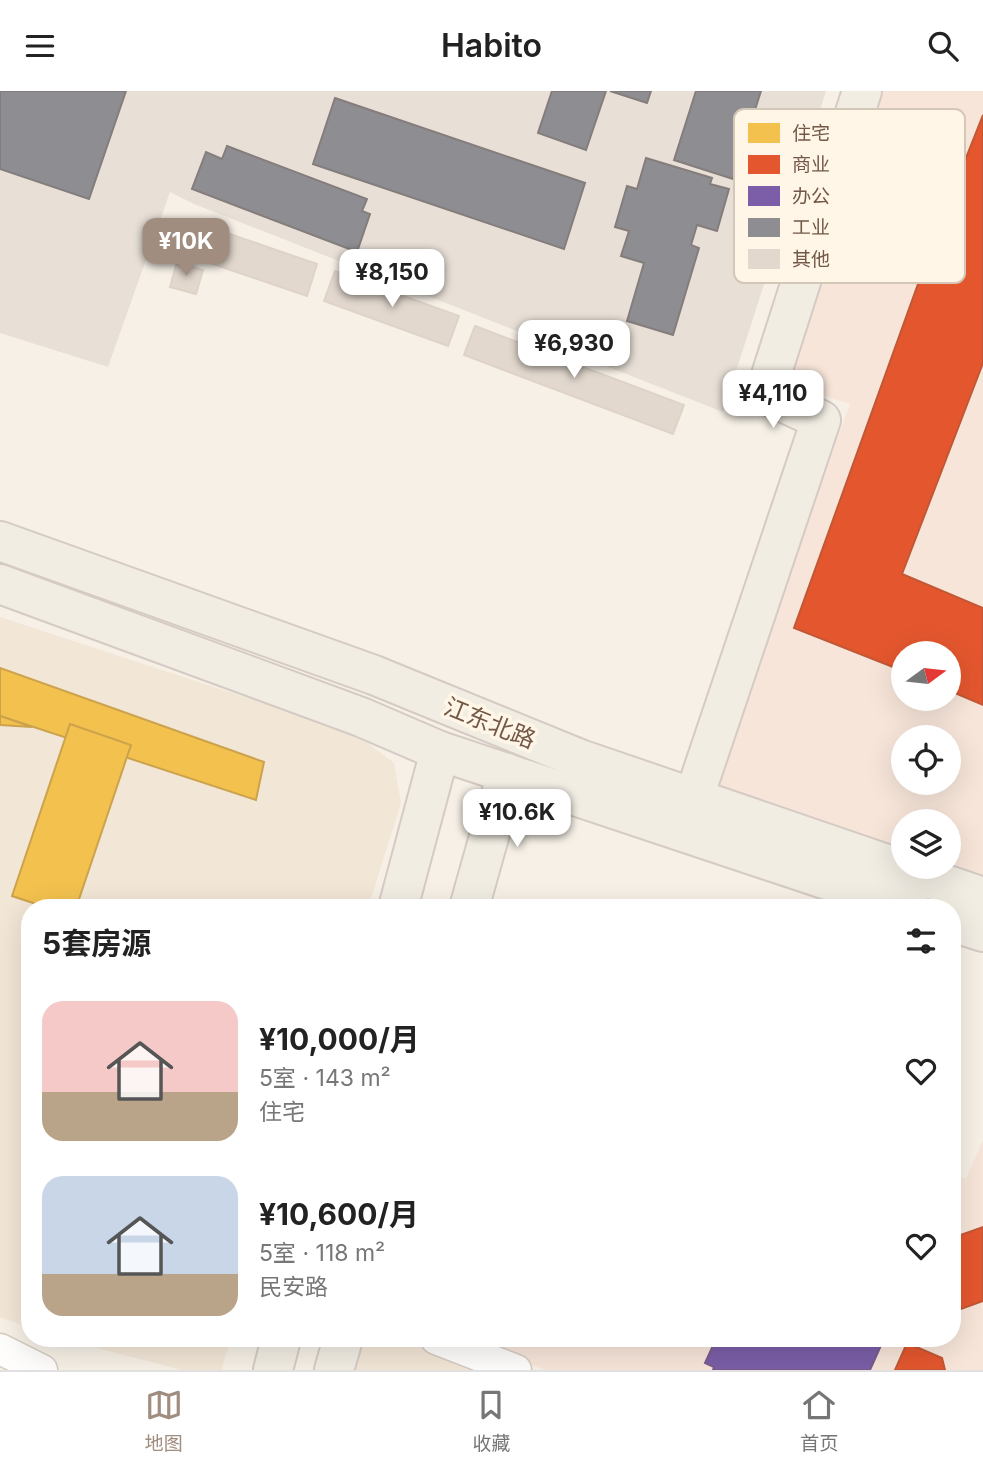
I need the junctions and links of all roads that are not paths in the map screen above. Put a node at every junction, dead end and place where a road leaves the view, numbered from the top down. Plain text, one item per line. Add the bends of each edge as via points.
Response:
1 (862, 91) edge
2 (856, 109) edge
3 (801, 283) edge
4 (0, 541) edge
5 (0, 584) edge
6 (440, 751) junction
7 (507, 773) junction
8 (694, 797) junction
9 (983, 897) edge
10 (400, 899) edge
11 (472, 899) edge
12 (884, 899) edge
13 (961, 925) edge
14 (983, 932) edge
15 (279, 1347) edge
16 (341, 1347) edge
17 (457, 1347) edge
18 (0, 1349) edge
19 (42, 1370) edge
20 (273, 1370) edge
21 (334, 1370) edge
22 (516, 1370) edge

1 - 2 main road
3 - 8 main road via 765,394 821,420
4 - 8 main road, 江东北路 via 374,675 579,759
5 - 6 main road, 江东北路 via 361,717
6 - 7 main road, 江东北路
6 - 10 main road
7 - 11 main road
7 - 12 main road, 江东北路
8 - 9 main road, 江东北路
13 - 14 main road
15 - 20 main road
16 - 21 main road
17 - 22 street
18 - 19 street

